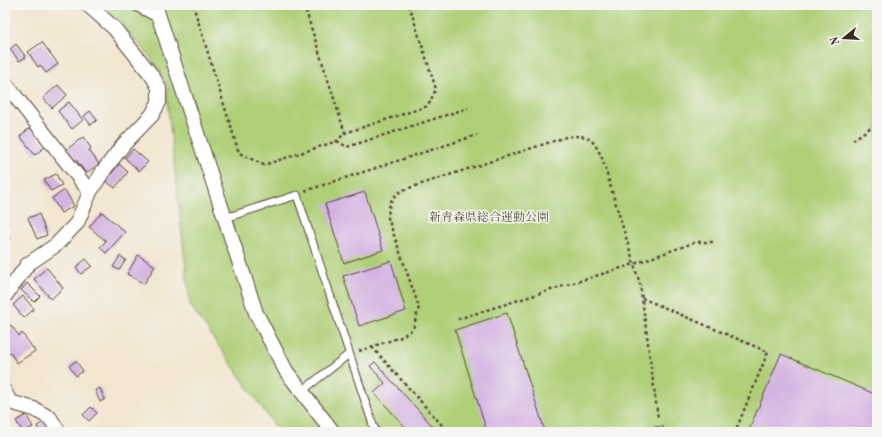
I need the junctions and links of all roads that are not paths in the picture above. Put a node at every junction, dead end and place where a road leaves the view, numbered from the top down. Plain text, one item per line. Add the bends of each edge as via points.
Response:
1 (88, 5) edge
2 (132, 5) edge
3 (155, 5) edge
4 (160, 20) junction
5 (5, 83) edge
6 (90, 192) junction
7 (225, 218) junction
8 (5, 296) edge
9 (349, 354) junction
10 (5, 392) edge
11 (301, 392) junction
12 (59, 432) edge
13 (333, 432) edge
14 (377, 432) edge

1 - 6 street via 114,28 159,88 159,102 152,116 124,144
2 - 4 lane
3 - 4 street
4 - 7 street
5 - 6 street
6 - 8 street via 77,223 56,245 28,264
7 - 9 lane via 297,195
7 - 11 street via 256,313 286,371
9 - 11 lane
9 - 14 lane
10 - 12 street via 10,402 34,409 50,418
11 - 13 street

